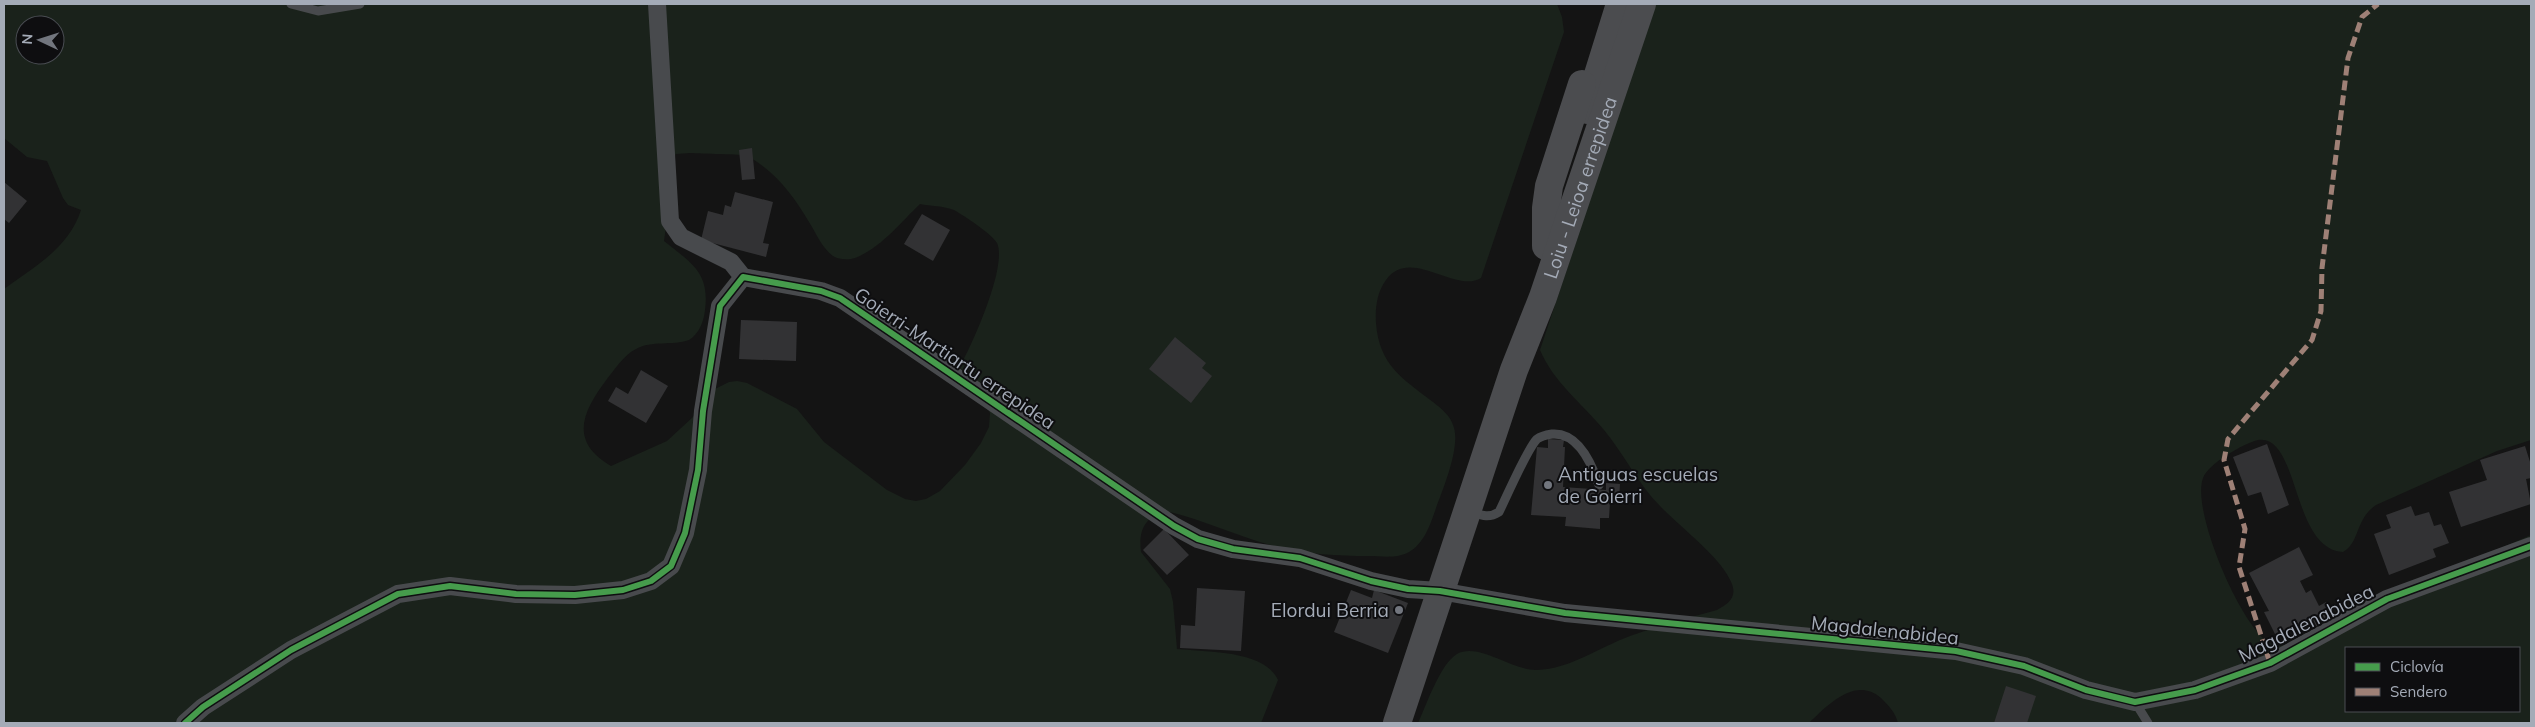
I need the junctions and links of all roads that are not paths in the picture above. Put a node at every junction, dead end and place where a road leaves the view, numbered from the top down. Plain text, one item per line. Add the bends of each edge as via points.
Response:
1 (291, 4) edge
2 (360, 4) edge
3 (657, 4) edge
4 (1608, 4) edge
5 (1620, 4) edge
6 (1630, 4) edge
7 (1642, 4) edge
8 (1598, 132) junction
9 (1546, 246) junction
10 (743, 277) junction
11 (1514, 370) junction
12 (1599, 485) dead end
13 (1467, 510) junction
14 (2531, 546) edge
15 (1440, 591) junction
16 (2135, 702) junction
17 (185, 723) edge
18 (1397, 723) edge
19 (2148, 723) edge

1 - 2 lane via 318,11
3 - 10 street via 670,221 681,237 731,262
4 - 9 main road via 1549,186
5 - 9 main road, Loiu - Leioa errepidea
6 - 8 main road via 1607,75
7 - 8 main road, Loiu - Leioa errepidea
8 - 11 main road, Loiu - Leioa errepidea via 1543,297
9 - 11 main road, Loiu - Leioa errepidea
10 - 15 street, Goierri-Martiartu errepidea via 821,291 840,298 1174,526 1198,539 1233,549 1300,558 1371,581 1408,589
10 - 17 street via 720,306 703,411 698,470 685,534 671,566 651,581 623,590 575,595 516,594 450,586 398,594 291,650 203,707
11 - 13 main road, Loiu - Leioa errepidea
12 - 13 lane via 1583,452 1565,436 1549,434 1536,440 1498,512 1486,516
13 - 15 main road, Loiu - Leioa errepidea
14 - 16 street, Magdalenabidea via 2387,599 2270,663 2195,690
15 - 16 street, Magdalenabidea via 1565,613 1956,651 2024,666 2086,690
15 - 18 main road, Loiu - Leioa errepidea
16 - 19 lane

